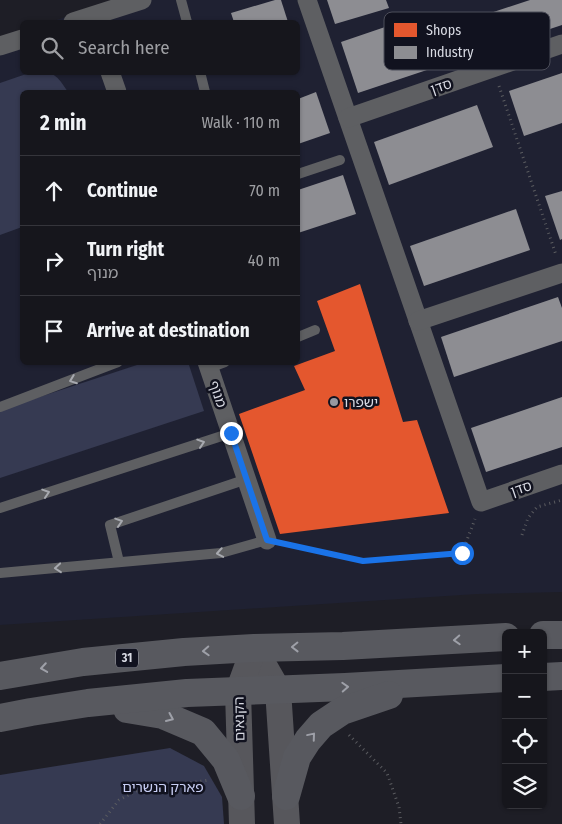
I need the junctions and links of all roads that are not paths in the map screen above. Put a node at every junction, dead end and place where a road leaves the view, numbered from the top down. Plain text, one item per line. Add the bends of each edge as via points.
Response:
1 (142, 0) edge
2 (181, 0) edge
3 (307, 0) edge
4 (92, 20) edge
5 (186, 20) edge
6 (20, 40) edge
7 (562, 44) edge
8 (0, 46) edge
9 (550, 48) edge
10 (487, 70) edge
11 (111, 75) edge
12 (201, 75) edge
13 (116, 90) edge
14 (204, 90) edge
15 (348, 118) junction
16 (340, 160) dead end
17 (300, 173) edge
18 (560, 268) edge
19 (418, 321) junction
20 (315, 330) dead end
21 (300, 336) edge
22 (110, 365) edge
23 (214, 365) edge
24 (0, 407) edge
25 (231, 433) junction
26 (562, 474) edge
27 (247, 479) junction
28 (0, 508) edge
29 (267, 540) joint
30 (119, 562) junction
31 (0, 573) edge
32 (547, 635) edge
33 (562, 635) edge
34 (502, 637) edge
35 (254, 648) junction
36 (0, 676) edge
37 (562, 676) edge
38 (547, 677) edge
39 (502, 678) edge
40 (427, 683) junction
41 (278, 690) junction
42 (238, 692) junction
43 (88, 703) junction
44 (0, 718) edge
45 (241, 796) junction
46 (286, 796) junction
47 (242, 824) edge
48 (287, 824) edge

1 - 4 street
2 - 5 lane
3 - 15 street
6 - 8 street
7 - 9 street, סדן
10 - 15 street, סדן
11 - 13 street
12 - 14 lane
15 - 19 street
16 - 17 lane
18 - 19 street
19 - 26 street, סדן via 481,502
20 - 21 lane
22 -> 24 lane
23 - 25 street, מנוף
25 - 27 street, מנוף
28 -> 25 lane
27 - 29 street, מנוף
30 -> 27 lane via 110,525
29 -> 30 lane via 221,553
30 -> 31 lane
32 - 33 highway
34 -> 35 highway, 31
35 -> 36 highway, 31 via 83,662
35 - 41 main road
35 - 42 main road, הקנאים
37 - 38 highway
39 - 40 highway
41 -> 40 highway
46 -> 40 highway via 297,757 321,725 342,710
41 - 42 highway
41 - 46 main road
42 - 43 highway via 187,693
42 - 45 main road, הקנאים
43 - 44 highway
43 -> 45 highway via 163,714 203,732 226,760
45 - 47 main road, הקנאים
46 - 48 main road

